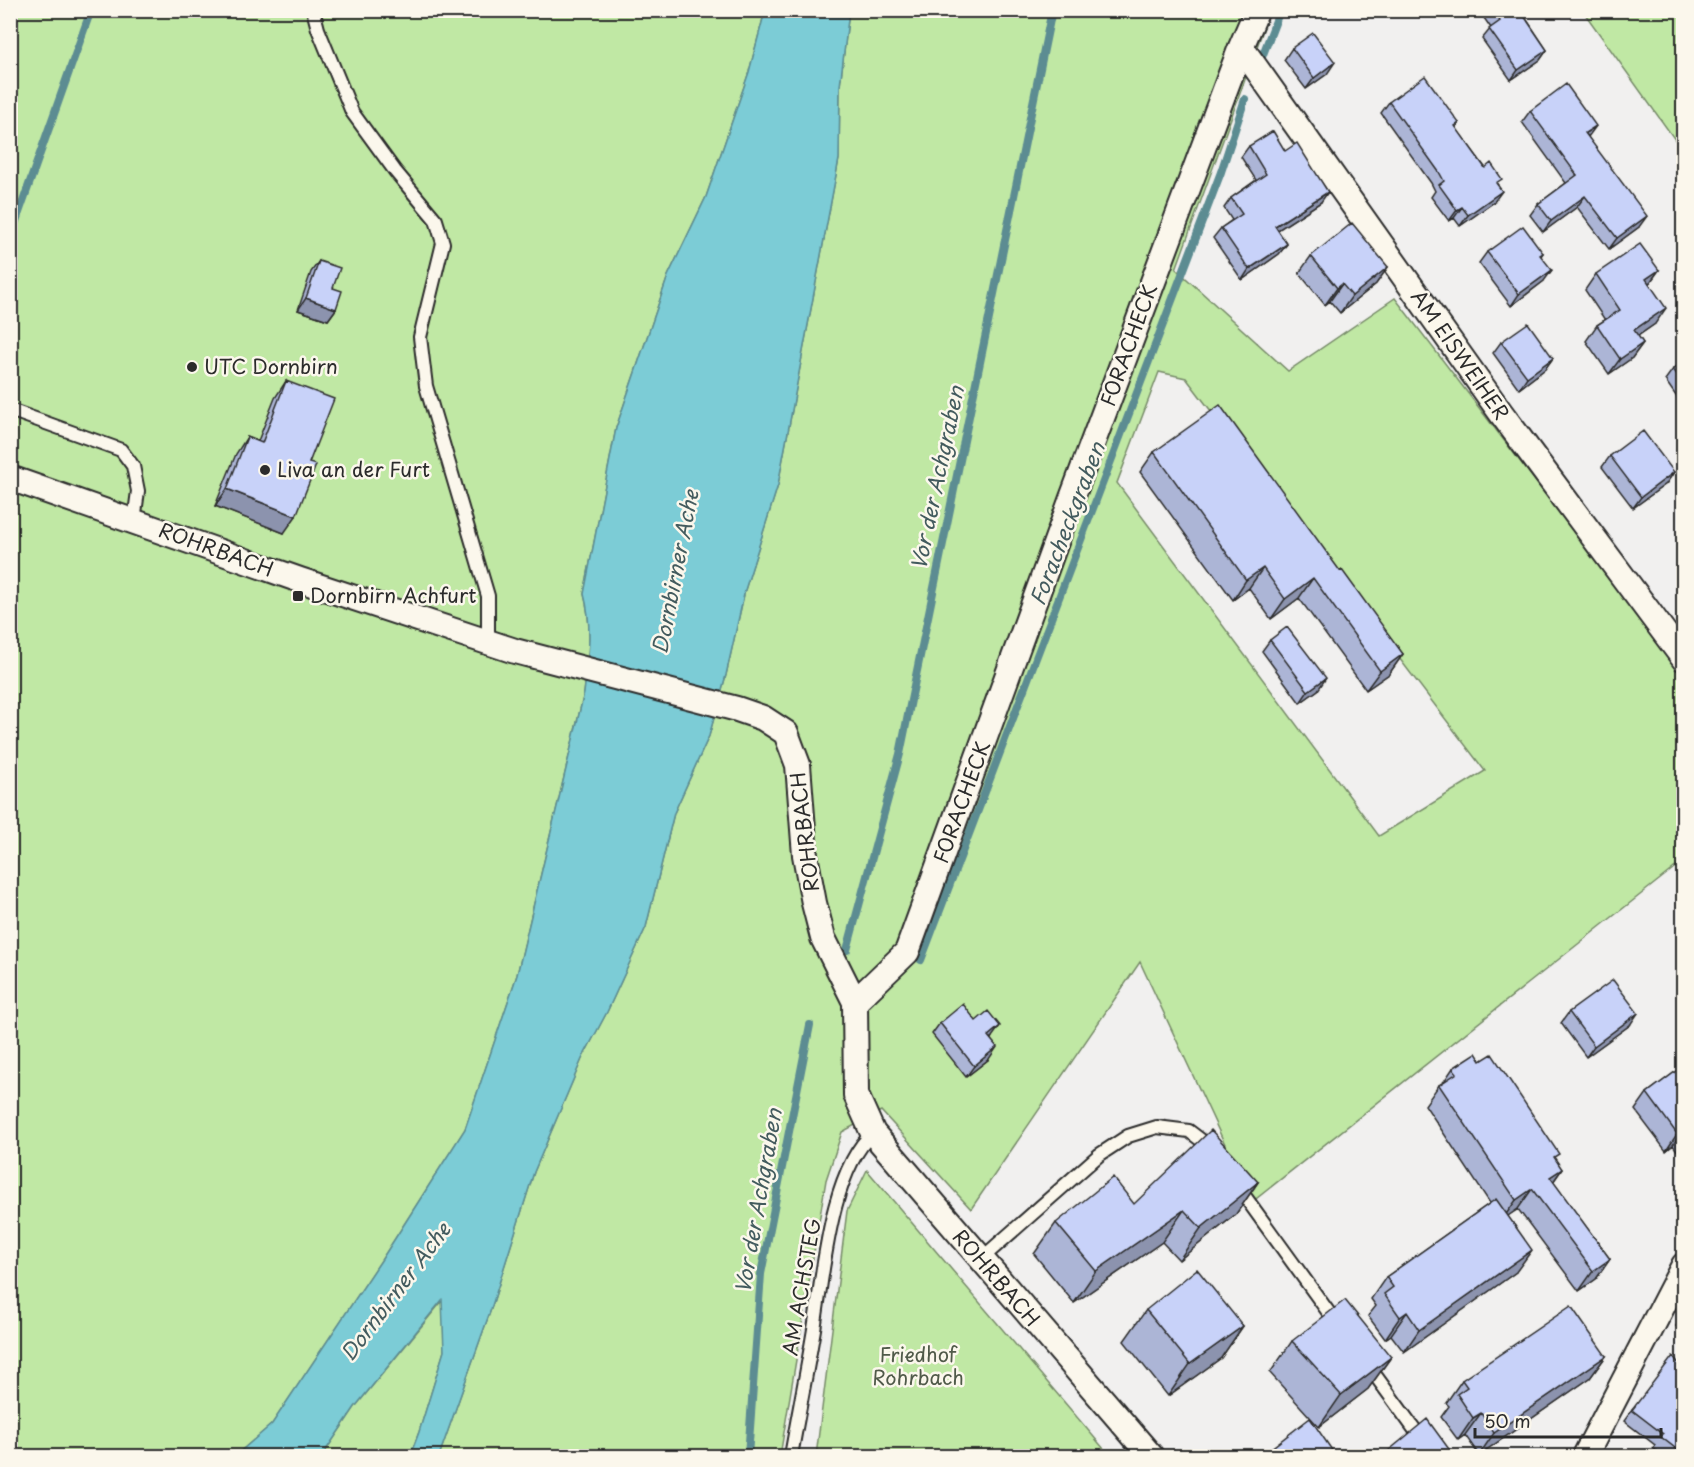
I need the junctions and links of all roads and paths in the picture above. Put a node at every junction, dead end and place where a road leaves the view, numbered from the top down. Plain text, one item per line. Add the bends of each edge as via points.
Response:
1 (313, 10) edge
2 (1257, 10) edge
3 (1241, 47) junction
4 (10, 410) edge
5 (10, 478) edge
6 (134, 521) junction
7 (488, 642) junction
8 (1683, 659) edge
9 (855, 1002) junction
10 (873, 1133) junction
11 (1220, 1159) edge
12 (1232, 1178) edge
13 (981, 1260) junction
14 (1683, 1265) edge
15 (1343, 1332) edge
16 (1357, 1351) edge
17 (791, 1456) edge
18 (1151, 1456) edge
19 (1434, 1456) edge
20 (1585, 1456) edge

1 - 7 lane via 352,112 435,220 442,243 421,347 426,386 488,596
2 - 3 street, FORACHECK
3 - 8 street, AM EISWEIHER via 1501,413
3 - 9 street, FORACHECK via 907,952
4 - 6 lane via 121,450 133,466 138,491
5 - 6 street, ROHRBACH
6 - 7 street, ROHRBACH
7 - 9 street, ROHRBACH via 763,718 786,733 798,765 813,903 823,938
9 - 10 street, ROHRBACH via 856,1095
10 - 13 street, ROHRBACH
10 - 17 lane, AM ACHSTEG via 864,1141 843,1181
11 - 13 lane via 1190,1131 1157,1127 1128,1136 1100,1155
12 - 15 lane
13 - 18 street, ROHRBACH
14 - 20 street
16 - 19 lane

